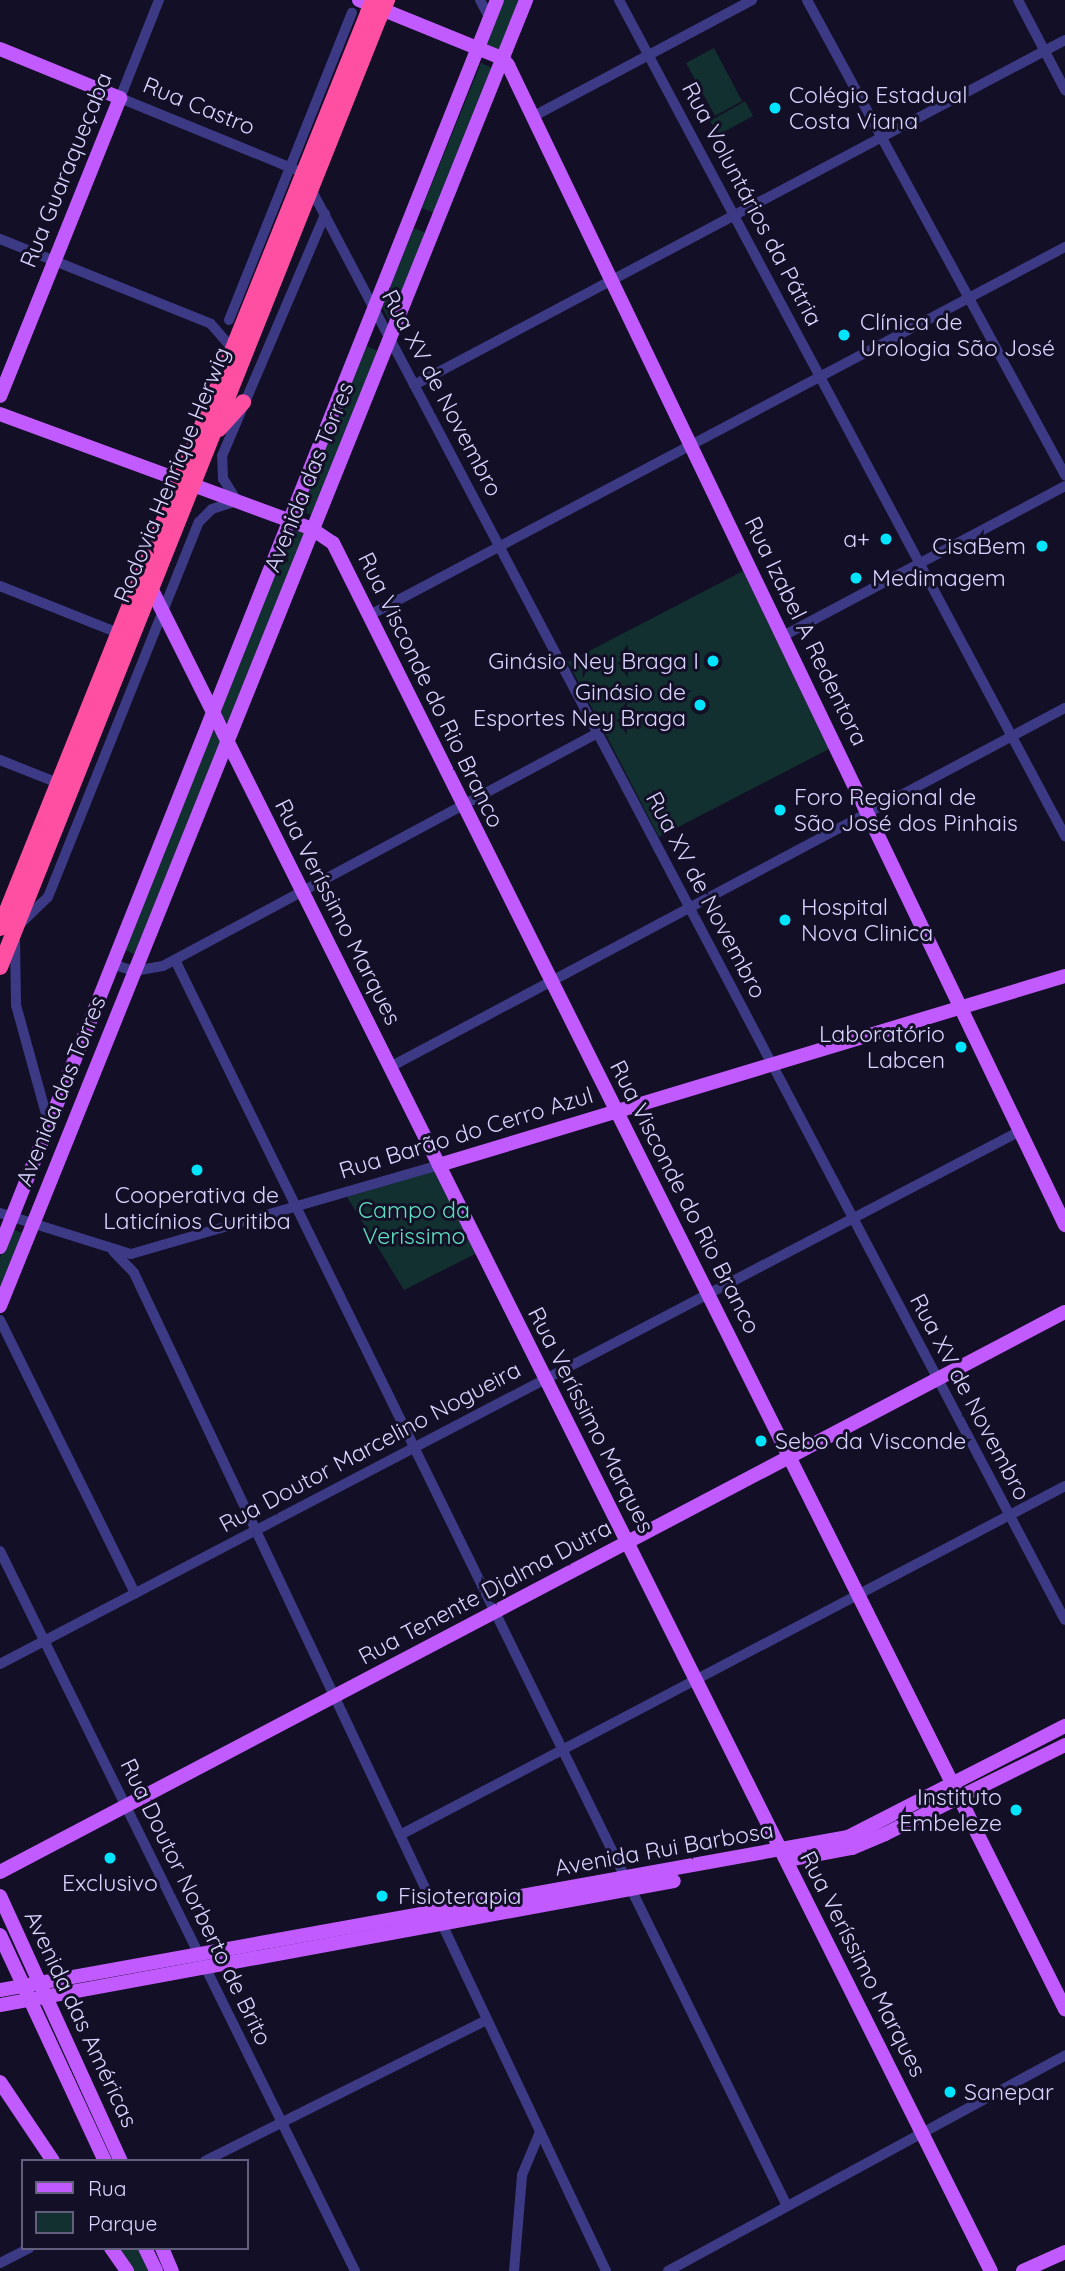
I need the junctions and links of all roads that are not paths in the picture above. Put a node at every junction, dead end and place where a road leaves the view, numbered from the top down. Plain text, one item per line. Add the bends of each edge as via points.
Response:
1 (159, 0) edge
2 (387, 0) edge
3 (480, 0) edge
4 (497, 0) edge
5 (526, 0) edge
6 (619, 0) edge
7 (752, 0) edge
8 (807, 0) edge
9 (1018, 0) edge
10 (366, 9) edge
11 (490, 19) junction
12 (1065, 40) edge
13 (478, 48) junction
14 (0, 49) edge
15 (1045, 51) junction
16 (648, 55) junction
17 (502, 58) junction
18 (1065, 90) edge
19 (487, 97) junction
20 (120, 98) junction
21 (526, 100) junction
22 (534, 116) junction
23 (881, 138) junction
24 (297, 170) junction
25 (311, 189) junction
26 (413, 213) junction
27 (325, 214) junction
28 (734, 216) junction
29 (436, 222) junction
30 (0, 239) edge
31 (1065, 247) edge
32 (54, 261) junction
33 (612, 280) junction
34 (968, 298) junction
35 (374, 309) junction
36 (246, 316) junction
37 (229, 320) junction
38 (211, 324) junction
39 (389, 339) junction
40 (233, 349) junction
41 (820, 377) junction
42 (414, 386) junction
43 (0, 396) edge
44 (243, 402) junction
45 (0, 414) edge
46 (211, 439) junction
47 (691, 444) junction
48 (1065, 475) edge
49 (179, 480) junction
50 (1065, 486) edge
51 (237, 501) junction
52 (290, 520) junction
53 (313, 529) junction
54 (499, 547) junction
55 (919, 564) junction
56 (0, 586) edge
57 (151, 588) junction
58 (163, 611) junction
59 (368, 616) junction
60 (118, 633) junction
61 (783, 636) junction
62 (1065, 708) edge
63 (213, 713) junction
64 (597, 733) junction
65 (1012, 737) junction
66 (227, 740) junction
67 (0, 760) edge
68 (58, 783) junction
69 (463, 805) junction
70 (868, 813) junction
71 (1065, 836) edge
72 (302, 891) junction
73 (689, 908) junction
74 (8, 928) edge
75 (175, 960) junction
76 (112, 964) junction
77 (0, 967) edge
78 (134, 971) junction
79 (1065, 976) edge
80 (551, 981) junction
81 (961, 1008) junction
82 (771, 1064) junction
83 (390, 1067) junction
84 (616, 1111) junction
85 (49, 1125) junction
86 (1020, 1131) junction
87 (439, 1166) junction
88 (296, 1208) junction
89 (6, 1215) edge
90 (852, 1219) junction
91 (33, 1224) junction
92 (1065, 1225) edge
93 (0, 1247) edge
94 (148, 1250) junction
95 (113, 1251) junction
96 (136, 1278) junction
97 (708, 1294) junction
98 (0, 1306) edge
99 (1065, 1312) edge
100 (0, 1320) edge
101 (546, 1379) junction
102 (937, 1380) junction
103 (414, 1447) junction
104 (789, 1458) junction
105 (1065, 1486) edge
106 (1009, 1515) junction
107 (256, 1530) junction
108 (627, 1543) junction
109 (0, 1551) edge
110 (135, 1594) junction
111 (858, 1595) junction
112 (495, 1612) junction
113 (1065, 1620) edge
114 (44, 1641) junction
115 (0, 1664) edge
116 (696, 1680) junction
117 (335, 1697) junction
118 (1065, 1726) edge
119 (1065, 1745) edge
120 (563, 1750) junction
121 (952, 1782) junction
122 (960, 1798) junction
123 (126, 1806) junction
124 (400, 1835) junction
125 (784, 1856) junction
126 (0, 1872) edge
127 (629, 1884) junction
128 (0, 1896) edge
129 (439, 1918) junction
130 (0, 1936) edge
131 (202, 1961) junction
132 (0, 1990) edge
133 (42, 1990) junction
134 (27, 1993) junction
135 (0, 2005) edge
136 (1065, 2008) edge
137 (487, 2020) junction
138 (1065, 2056) edge
139 (0, 2082) edge
140 (282, 2122) junction
141 (540, 2132) junction
142 (922, 2133) junction
143 (52, 2159) edge
144 (104, 2159) edge
145 (120, 2159) edge
146 (209, 2159) edge
147 (787, 2206) junction
148 (25, 2250) edge
149 (112, 2250) edge
150 (146, 2250) edge
151 (163, 2250) edge
152 (1065, 2252) edge
153 (0, 2263) edge
154 (127, 2271) edge
155 (156, 2271) edge
156 (172, 2271) edge
157 (355, 2271) edge
158 (514, 2271) edge
159 (606, 2271) edge
160 (668, 2271) edge
161 (991, 2271) edge
162 (1023, 2271) edge

1 - 20 street, Rua Guaraqueçaba
2 - 10 highway, Rodovia Henrique Herwig, bridge
3 - 11 street
4 - 11 main road, Avenida das Torres
5 - 17 main road, Avenida das Torres
6 - 16 street, Rua Voluntários da Pátria
7 - 16 street
8 - 23 street
9 - 15 street
10 - 13 main road
10 - 24 highway, Rodovia Henrique Herwig
10 - 25 highway, Rodovia Henrique Herwig
11 - 13 main road, Avenida das Torres
12 - 15 street
13 - 17 main road
13 - 26 main road, Avenida das Torres
14 - 20 main road, Rua Castro
15 - 18 street
15 - 23 street
16 - 22 street
16 - 28 street, Rua Voluntários da Pátria
17 - 19 main road, Avenida das Torres
17 - 21 main road, Rua Izabel A Redentora
19 - 21 main road via 505,87
19 - 29 main road, Avenida das Torres
20 - 24 street, Rua Castro
20 - 32 main road, Rua Guaraqueçaba
21 - 22 main road, Rua Izabel A Redentora
22 - 33 main road, Rua Izabel A Redentora
23 - 28 street
23 - 34 street
24 - 36 highway, Rodovia Henrique Herwig
24 - 37 street
25 - 27 street, Rua XV de Novembro
25 - 46 highway, Rodovia Henrique Herwig
26 - 29 main road via 422,224
26 - 35 main road, Avenida das Torres
27 - 35 street, Rua XV de Novembro
27 - 44 street
28 - 33 street
28 - 41 street, Rua Voluntários da Pátria
29 - 39 main road, Avenida das Torres
30 - 32 street
31 - 34 street
32 - 38 street
32 - 43 main road, Rua Guaraqueçaba
33 - 42 street
33 - 47 main road, Rua Izabel A Redentora
34 - 41 street
34 - 48 street
35 - 39 street, Rua XV de Novembro
35 - 52 main road, Avenida das Torres
36 - 37 street
36 - 40 highway, Rodovia Henrique Herwig
37 - 38 street
38 - 40 street
39 - 42 street, Rua XV de Novembro
39 - 53 main road, Avenida das Torres
40 - 49 highway, Rodovia Henrique Herwig
41 - 47 street
41 - 55 street, Rua Voluntários da Pátria
42 - 54 street, Rua XV de Novembro
44 - 46 highway
44 - 51 street via 221,463 223,479
45 - 49 main road, Rua Visconde do Rio Branco
46 - 49 highway, Rodovia Henrique Herwig
47 - 54 street
47 - 61 main road, Rua Izabel A Redentora
49 - 51 main road, Rua Visconde do Rio Branco
49 - 57 highway, Rodovia Henrique Herwig
49 - 60 highway, Rodovia Henrique Herwig
50 - 55 street
51 - 52 main road, Rua Visconde do Rio Branco
51 - 58 street via 212,509 198,522
52 - 53 main road, Rua Visconde do Rio Branco
52 - 63 main road, Avenida das Torres
53 - 59 main road, Rua Visconde do Rio Branco via 333,543
53 - 66 main road, Avenida das Torres
54 - 59 street
54 - 64 street, Rua XV de Novembro
55 - 61 street
55 - 65 street, Rua Voluntários da Pátria
56 - 60 street
57 - 58 main road, Rua Veríssimo Marques
57 - 74 highway, Rodovia Henrique Herwig
58 - 63 main road, Rua Veríssimo Marques
58 - 74 street via 48,897
59 - 69 main road, Rua Visconde do Rio Branco
60 - 68 highway, Rodovia Henrique Herwig
61 - 70 main road, Rua Izabel A Redentora
62 - 65 street
63 - 66 main road, Rua Veríssimo Marques
63 - 76 main road, Avenida das Torres
64 - 69 street
64 - 73 street, Rua XV de Novembro
65 - 70 street
65 - 71 street, Rua Voluntários da Pátria
66 - 72 main road, Rua Veríssimo Marques
66 - 78 main road, Avenida das Torres
67 - 68 street
68 - 74 highway, Rodovia Henrique Herwig
69 - 72 street
69 - 80 main road, Rua Visconde do Rio Branco
70 - 73 street
70 - 81 main road, Rua Izabel A Redentora
72 - 75 street
72 - 83 main road, Rua Veríssimo Marques
73 - 80 street
73 - 82 street, Rua XV de Novembro
74 - 77 highway, Rodovia Henrique Herwig
74 - 85 street via 16,1005
75 - 78 street via 155,969
75 - 88 street
76 - 78 street
76 - 85 main road, Avenida das Torres
78 - 91 main road, Avenida das Torres
79 - 81 main road, Rua Barão do Cerro Azul
80 - 83 street
80 - 84 main road, Rua Visconde do Rio Branco
81 - 82 main road, Rua Barão do Cerro Azul
81 - 86 main road, Rua Izabel A Redentora
82 - 84 main road, Rua Barão do Cerro Azul
82 - 90 street, Rua XV de Novembro
83 - 87 main road, Rua Veríssimo Marques
84 - 87 main road, Rua Barão do Cerro Azul
84 - 97 main road, Rua Visconde do Rio Branco
85 - 89 main road, Avenida das Torres
86 - 90 street, Rua Doutor Marcelino Nogueira
86 - 92 main road, Rua Izabel A Redentora
87 - 88 street, Rua Barão do Cerro Azul
87 - 101 main road, Rua Veríssimo Marques
88 - 94 street, Rua Barão do Cerro Azul
88 - 103 street
89 - 91 street, Rua Barão do Cerro Azul
89 - 93 main road, Avenida das Torres
90 - 97 street, Rua Doutor Marcelino Nogueira
90 - 102 street, Rua XV de Novembro
91 - 95 street, Rua Barão do Cerro Azul
91 - 98 main road, Avenida das Torres
94 - 95 street, Rua Barão do Cerro Azul via 131,1254
94 - 96 street
95 - 96 street
96 - 107 street
97 - 101 street, Rua Doutor Marcelino Nogueira
97 - 104 main road, Rua Visconde do Rio Branco
99 - 102 main road, Rua Tenente Djalma Dutra
100 - 110 street
101 - 103 street, Rua Doutor Marcelino Nogueira
101 - 108 main road, Rua Veríssimo Marques
102 - 104 main road, Rua Tenente Djalma Dutra
102 - 106 street, Rua XV de Novembro
103 - 107 street, Rua Doutor Marcelino Nogueira
103 - 112 street
104 - 108 main road, Rua Tenente Djalma Dutra
104 - 111 main road, Rua Visconde do Rio Branco
105 - 106 street
106 - 111 street
106 - 113 street, Rua XV de Novembro
107 - 110 street, Rua Doutor Marcelino Nogueira
107 - 117 street
108 - 112 main road, Rua Tenente Djalma Dutra
108 - 116 main road, Rua Veríssimo Marques
109 - 114 street, Rua Doutor Norberto de Brito
110 - 114 street, Rua Doutor Marcelino Nogueira
111 - 116 street
111 - 121 main road, Rua Visconde do Rio Branco
112 - 117 main road, Rua Tenente Djalma Dutra
112 - 120 street
114 - 115 street, Rua Doutor Marcelino Nogueira
114 - 123 street, Rua Doutor Norberto de Brito
116 - 120 street
116 - 125 main road, Rua Veríssimo Marques
117 - 123 main road, Rua Tenente Djalma Dutra
117 - 124 street
118 - 121 main road, Avenida Rui Barbosa
119 - 122 main road, Avenida Rui Barbosa
120 - 124 street
120 - 127 street
121 - 122 main road, Rua Visconde do Rio Branco
121 - 125 main road, Avenida Rui Barbosa via 848,1836
122 - 125 main road, Avenida Rui Barbosa via 852,1848
122 - 136 main road, Rua Visconde do Rio Branco
123 - 126 main road, Rua Tenente Djalma Dutra
123 - 131 street, Rua Doutor Norberto de Brito
124 - 129 street
125 - 127 main road, Avenida Rui Barbosa
125 - 142 main road, Rua Veríssimo Marques
127 - 129 main road, Avenida Rui Barbosa
127 - 147 street
128 - 133 main road, Avenida das Américas
129 - 131 main road, Avenida Rui Barbosa
129 - 137 street
130 - 134 main road, Avenida das Américas
131 - 133 main road, Avenida Rui Barbosa
131 - 140 street, Rua Doutor Norberto de Brito
132 - 134 main road, Avenida Rui Barbosa
133 - 134 main road, Avenida Rui Barbosa
133 - 145 main road, Avenida das Américas
134 - 135 main road, Avenida Rui Barbosa
134 - 144 main road, Avenida das Américas
137 - 140 street
137 - 141 street
138 - 142 street
139 - 143 main road
140 - 146 street
140 - 157 street, Rua Doutor Norberto de Brito
141 - 158 street via 522,2175
141 - 159 street
142 - 147 street
142 - 161 main road, Rua Veríssimo Marques
147 - 160 street
148 - 153 street
149 - 154 main road
150 - 155 main road
151 - 156 main road
152 - 162 main road

